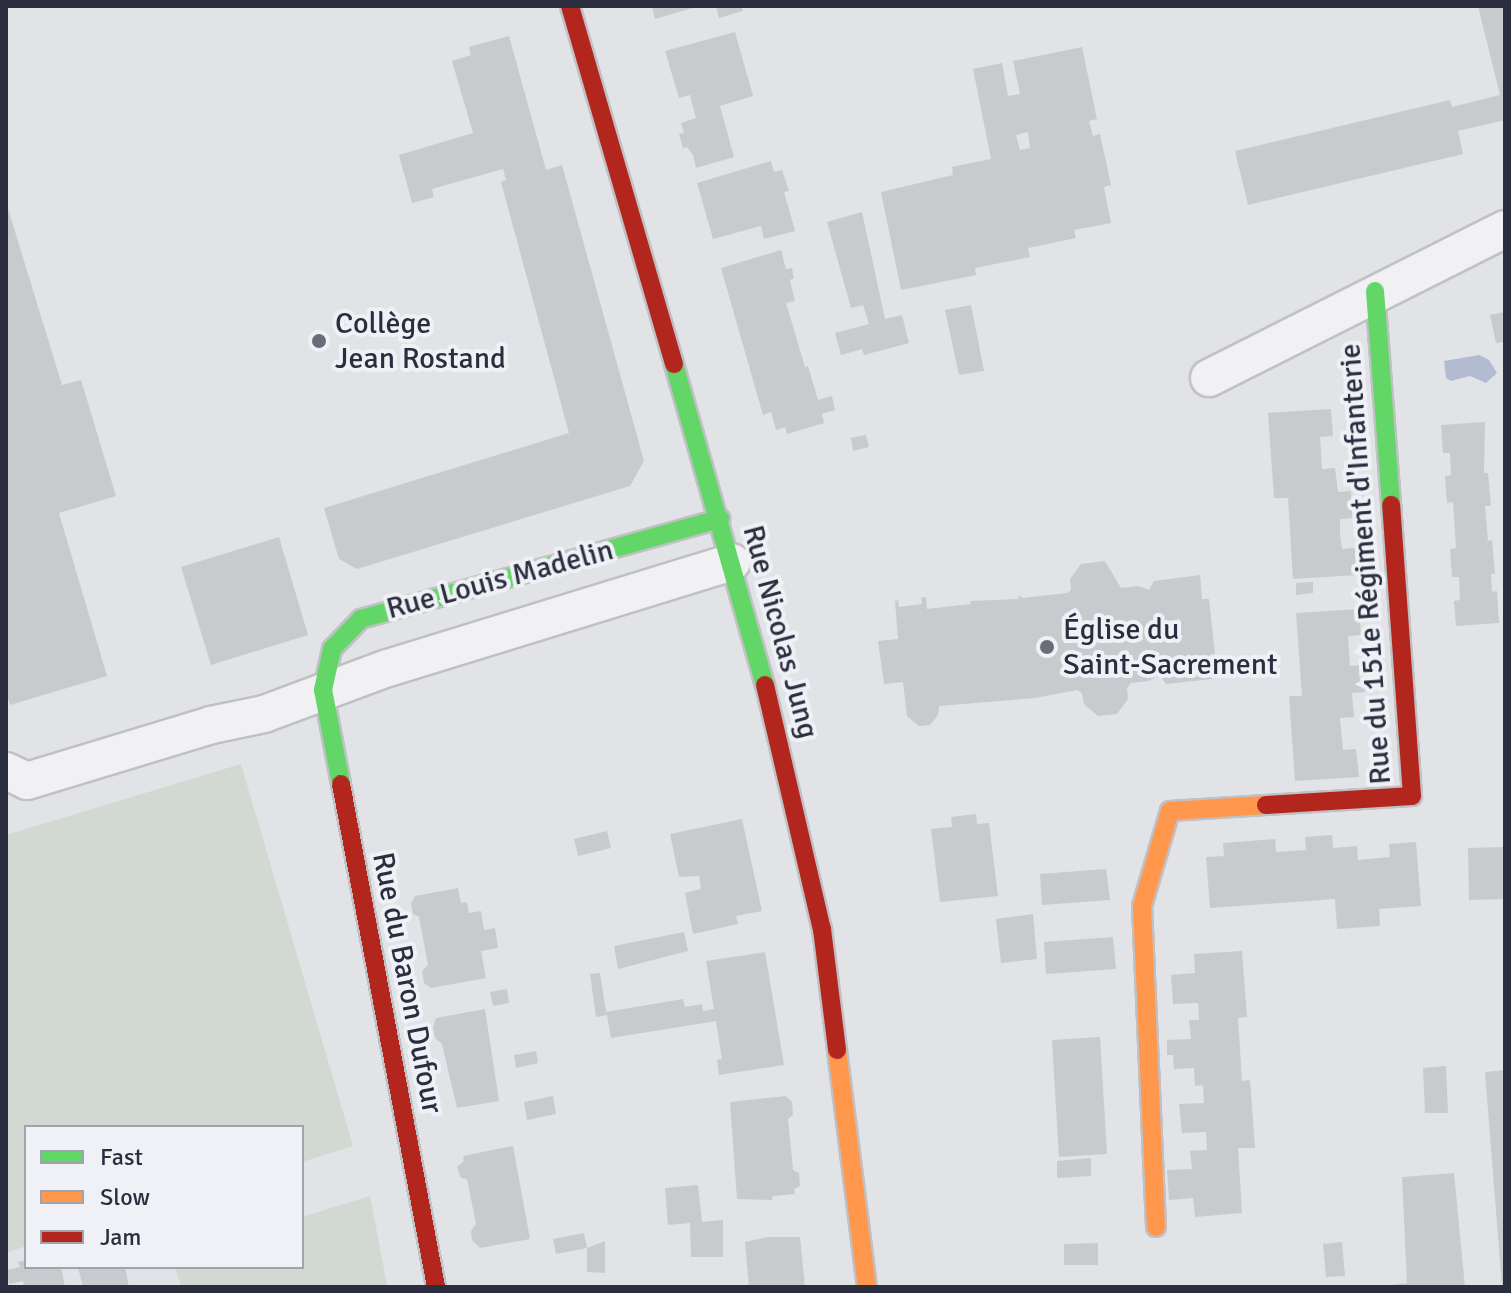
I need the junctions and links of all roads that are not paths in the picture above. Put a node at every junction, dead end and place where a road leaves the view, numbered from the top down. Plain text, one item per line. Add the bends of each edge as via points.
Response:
1 (570, 6) edge
2 (1505, 229) edge
3 (1375, 291) junction
4 (1209, 378) dead end
5 (720, 519) junction
6 (732, 562) junction
7 (323, 690) junction
8 (6, 771) edge
9 (1156, 1227) dead end
10 (436, 1287) edge
11 (867, 1287) edge

1 - 5 street, Rue Nicolas Jung
2 - 3 street
3 - 4 street
3 - 9 street, Rue du 151e Régiment d'Infanterie via 1412,796 1170,811 1142,906
5 - 6 street, Rue Nicolas Jung
5 - 7 street, Rue Louis Madelin via 361,619 332,649
6 - 7 street, Rue Louis Madelin
6 - 11 street, Rue Nicolas Jung via 778,727 822,929
7 - 8 street, Rue Louis Madelin via 264,714 27,781
7 - 10 street, Rue du Baron Dufour

